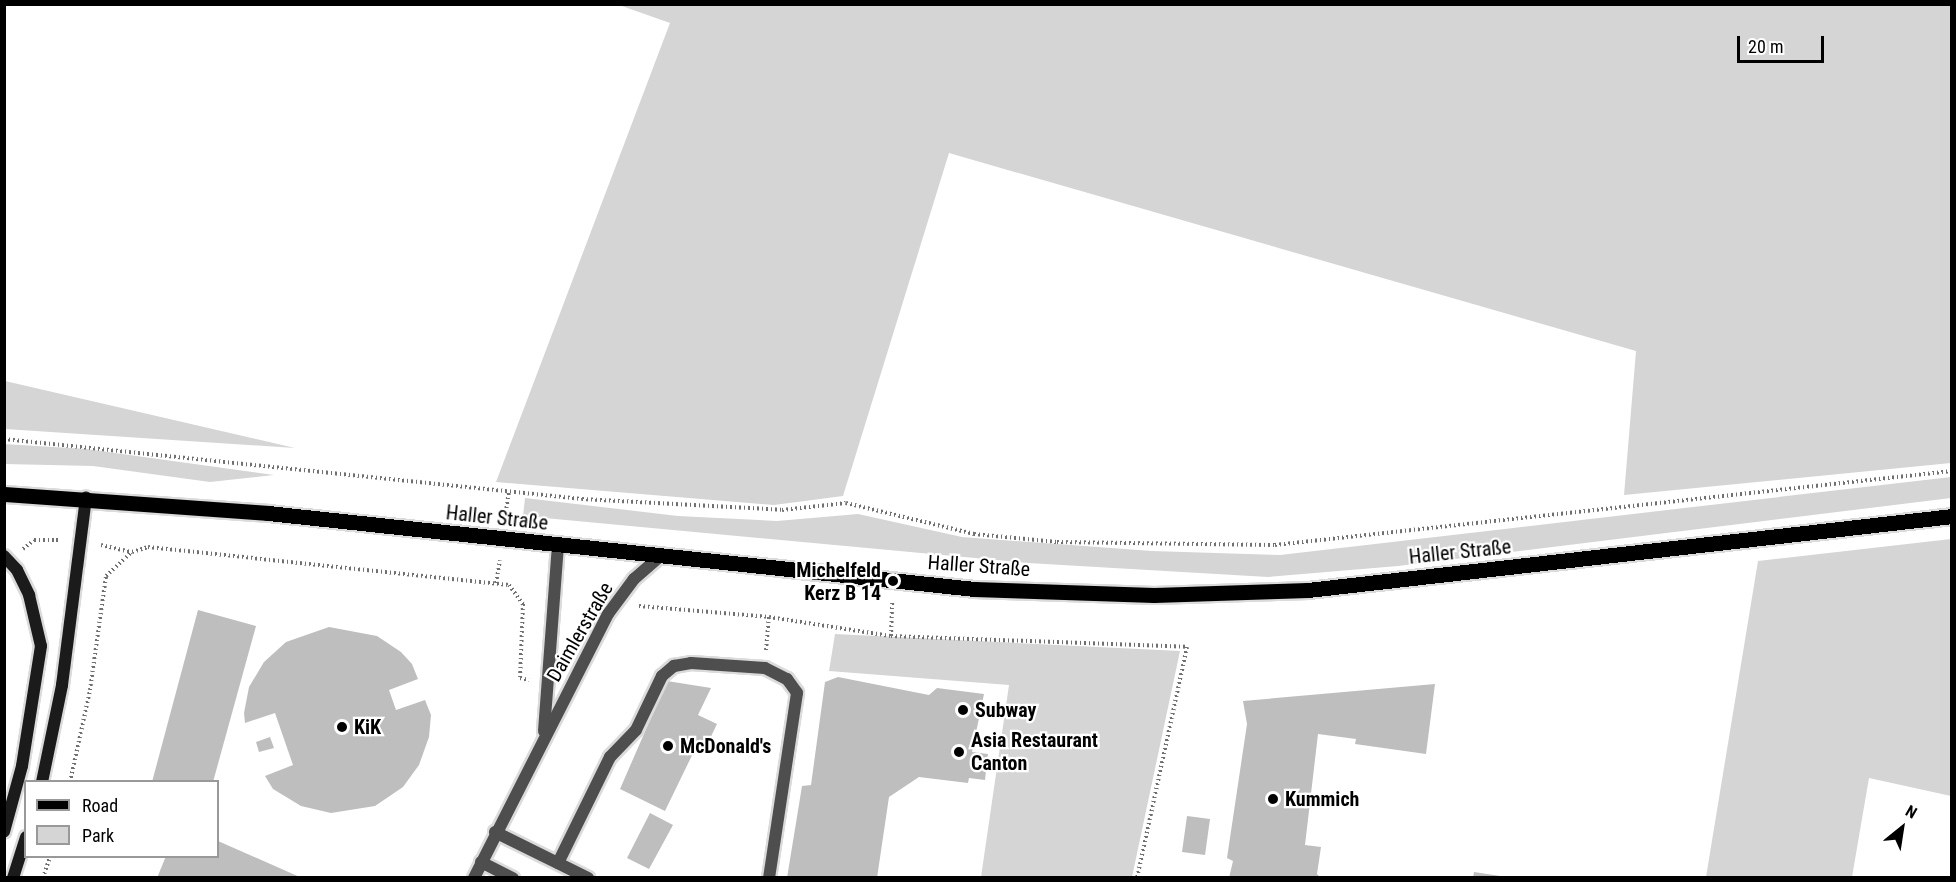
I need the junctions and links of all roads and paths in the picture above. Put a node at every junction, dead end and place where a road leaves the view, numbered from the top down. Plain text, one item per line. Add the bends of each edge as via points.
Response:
1 (4, 439) edge
2 (1952, 471) edge
3 (4, 494) edge
4 (86, 498) junction
5 (1952, 516) edge
6 (81, 540) junction
7 (558, 546) junction
8 (132, 552) junction
9 (660, 556) junction
10 (7, 558) edge
11 (893, 581) junction
12 (631, 605) dead end
13 (891, 636) junction
14 (520, 678) dead end
15 (544, 735) junction
16 (42, 780) edge
17 (70, 780) edge
18 (4, 832) edge
19 (495, 832) junction
20 (24, 843) edge
21 (49, 858) edge
22 (481, 862) junction
23 (558, 862) junction
24 (13, 878) edge
25 (43, 878) edge
26 (474, 878) edge
27 (513, 878) edge
28 (588, 878) edge
29 (769, 878) edge
30 (1137, 878) edge

1 - 2 path via 593,500 782,510 846,503 974,534 1057,542 1275,544
3 - 4 main road, Haller Straße
4 - 6 main road
4 - 7 main road, Haller Straße via 268,513
5 - 11 main road, Haller Straße via 1308,590 1154,595 974,589
6 - 8 path
6 - 10 path via 34,540
6 - 16 main road via 62,685
7 - 9 main road, Haller Straße
7 - 15 street, Daimlerstraße
8 - 14 path via 148,547 509,585 523,604
8 - 17 path via 106,576 90,690
9 - 11 main road, Haller Straße
9 - 15 street, Daimlerstraße via 634,579 608,614
10 - 18 main road via 33,605 41,646 22,766
11 - 13 path
12 - 13 path via 769,618
13 - 30 path via 1186,647
15 - 19 street, Daimlerstraße
19 - 22 street, Daimlerstraße
19 - 23 street
20 - 24 main road
21 - 25 path
22 - 26 street, Daimlerstraße
22 - 27 street
23 - 28 street
23 - 29 street via 610,758 636,730 662,676 674,666 691,663 765,668 787,679 797,693

